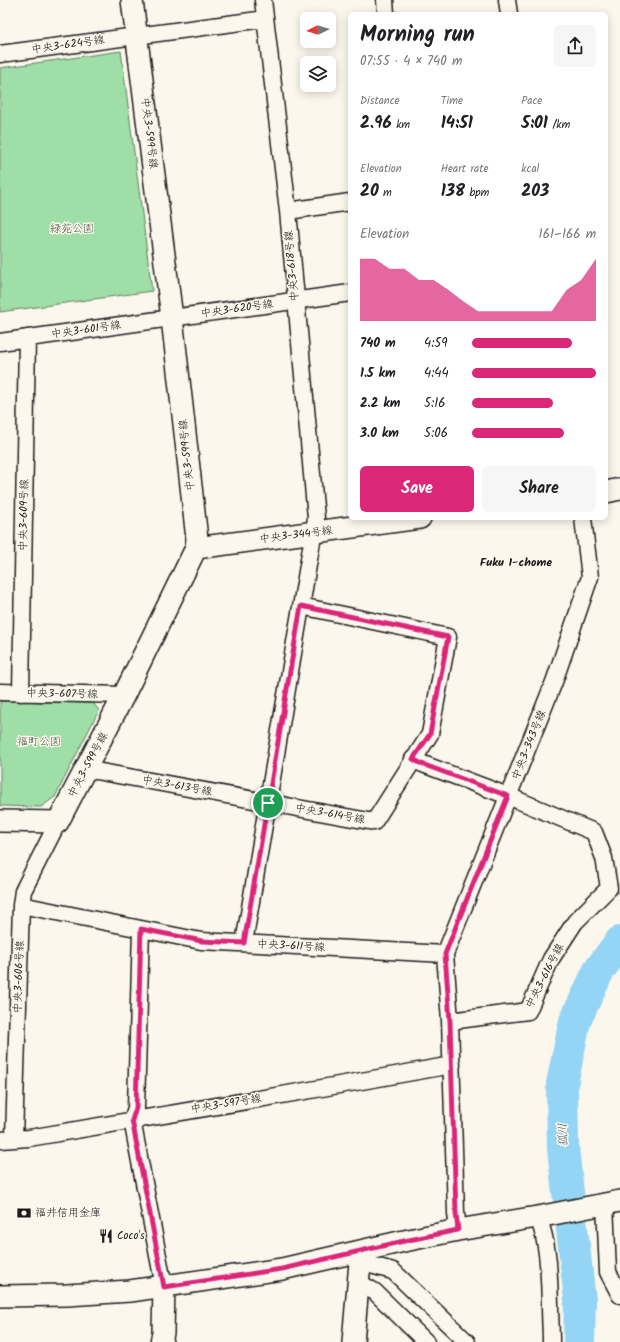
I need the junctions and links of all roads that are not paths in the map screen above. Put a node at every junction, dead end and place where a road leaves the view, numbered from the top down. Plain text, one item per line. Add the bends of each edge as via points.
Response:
1 (132, 0) edge
2 (262, 0) edge
3 (385, 0) edge
4 (507, 0) edge
5 (386, 12) edge
6 (509, 12) edge
7 (265, 19) junction
8 (136, 35) junction
9 (0, 54) edge
10 (348, 202) edge
11 (288, 211) junction
12 (348, 293) edge
13 (295, 301) junction
14 (172, 318) junction
15 (28, 338) junction
16 (0, 342) edge
17 (620, 489) edge
18 (608, 492) edge
19 (406, 520) edge
20 (583, 520) edge
21 (313, 533) junction
22 (196, 548) junction
23 (301, 606) junction
24 (0, 692) edge
25 (21, 693) junction
26 (124, 695) junction
27 (413, 759) junction
28 (85, 769) junction
29 (508, 796) junction
30 (268, 803) junction
31 (0, 821) edge
32 (58, 822) junction
33 (21, 905) junction
34 (141, 929) junction
35 (244, 943) junction
36 (445, 954) junction
37 (450, 1021) junction
38 (452, 1065) junction
39 (132, 1120) junction
40 (7, 1140) edge
41 (603, 1204) edge
42 (541, 1217) junction
43 (458, 1230) junction
44 (360, 1256) junction
45 (358, 1282) junction
46 (164, 1287) junction
47 (620, 1295) edge
48 (0, 1296) edge
49 (450, 1334) edge
50 (161, 1342) edge
51 (353, 1342) edge
52 (426, 1342) edge
53 (467, 1342) edge
54 (551, 1342) edge

1 - 8 street, 中央3-599号線
2 - 7 street, 中央3-618号線
3 - 5 street
4 - 6 street
7 - 8 street, 中央3-624号線
7 - 11 street, 中央3-618号線
8 - 9 street, 中央3-624号線
8 - 14 street, 中央3-599号線
10 - 11 street
11 - 13 street, 中央3-618号線
12 - 13 street, 中央3-620号線
13 - 14 street, 中央3-620号線
13 - 21 street, 中央3-618号線 via 316,518
14 - 15 street, 中央3-601号線
14 - 22 street, 中央3-599号線
15 - 16 street, 中央3-601号線
15 - 25 street, 中央3-609号線
17 - 18 street
19 - 21 street, 中央3-344号線
20 - 29 street, 中央3-343号線 via 590,577 554,682
21 - 22 street, 中央3-344号線
21 - 23 street, 中央3-618号線
22 - 26 street, 中央3-599号線
23 - 27 street, 中央3-614号線 via 448,637 430,734
23 - 30 street, 中央3-618号線
24 - 25 street, 中央3-607号線
25 - 26 street, 中央3-607号線
26 - 28 street, 中央3-599号線
27 - 29 street
27 - 30 street, 中央3-614号線 via 374,822
28 - 30 street, 中央3-613号線
28 - 32 street, 中央3-599号線
29 - 36 street, 中央3-343号線
29 - 37 street, 中央3-616号線 via 594,832 604,858 609,888 571,928 551,959 528,1012
30 - 35 street, 中央3-618号線
31 - 32 street
32 - 33 street, 中央3-606号線 via 23,891
33 - 34 street, 中央3-611号線
33 - 40 street, 中央3-606号線
34 - 35 street, 中央3-611号線 via 202,941
34 - 39 street via 136,1108
35 - 36 street, 中央3-611号線
36 - 37 street, 中央3-343号線
37 - 38 street, 中央3-343号線
38 - 39 street, 中央3-597号線
38 - 43 street, 中央3-343号線
39 - 40 street, 中央3-597号線
39 - 46 street
41 - 42 street
41 - 47 street via 608,1272
42 - 43 street
42 - 54 street via 546,1246
43 - 44 street
44 - 45 street
44 - 46 street
44 - 49 street via 393,1271
45 - 51 street
45 - 52 street via 375,1292
46 - 48 street via 67,1295
46 - 50 street
49 - 53 street

